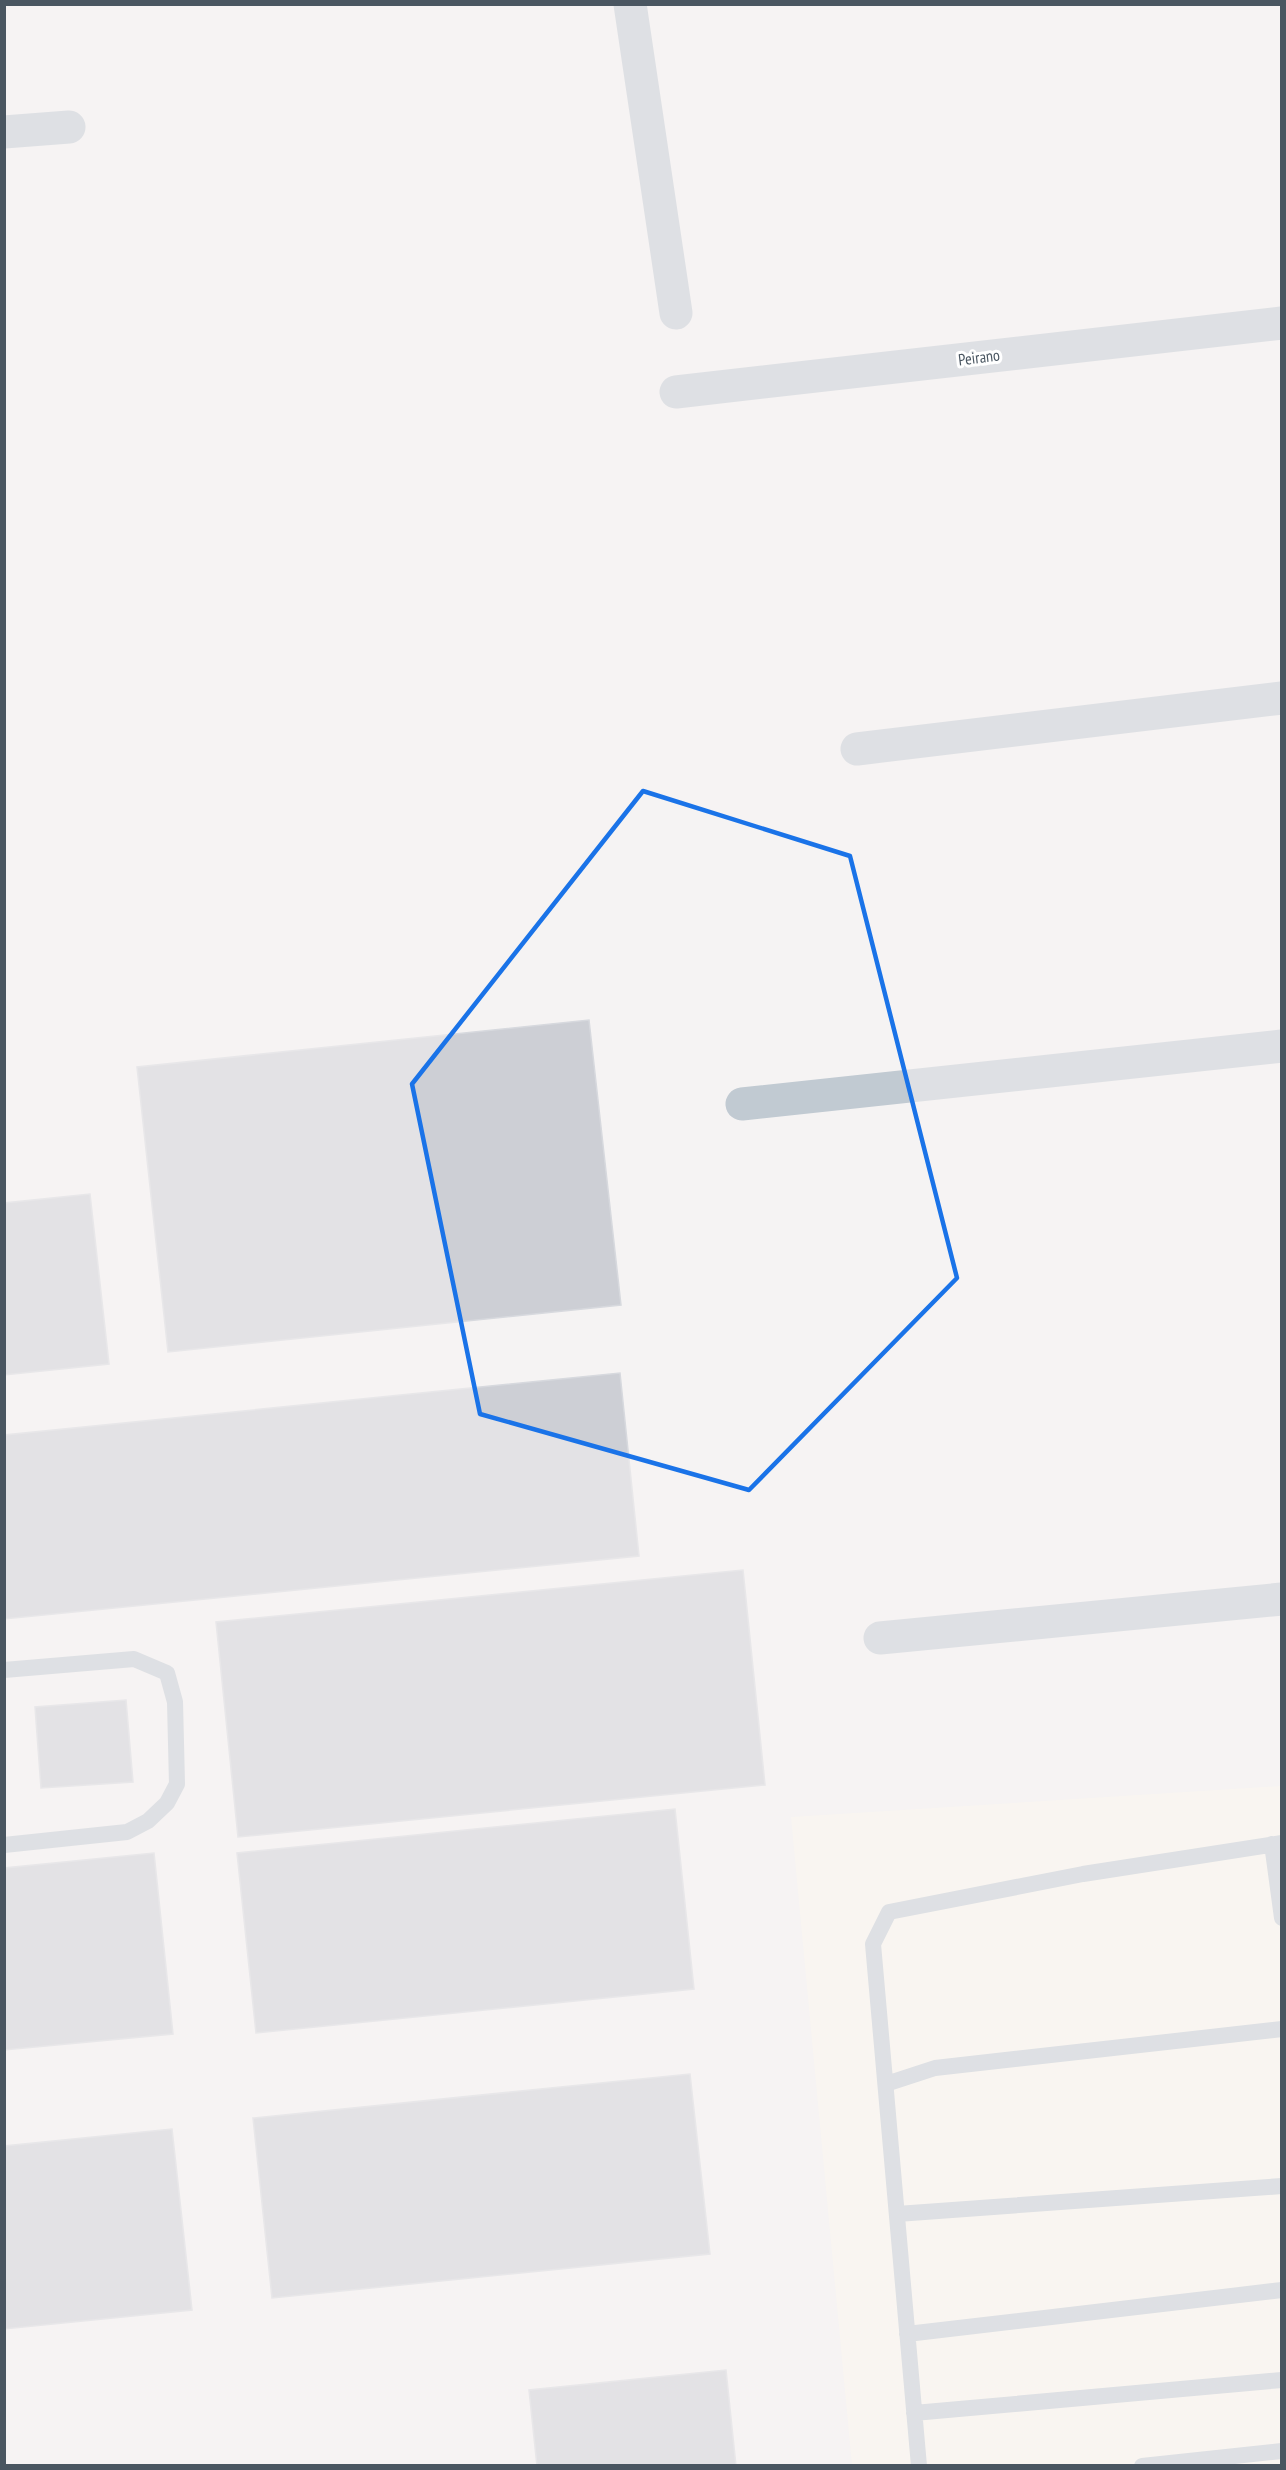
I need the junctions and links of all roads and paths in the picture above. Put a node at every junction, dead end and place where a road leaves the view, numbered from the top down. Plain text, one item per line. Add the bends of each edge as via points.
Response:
1 (630, 4) edge
2 (69, 127) dead end
3 (4, 132) edge
4 (676, 313) dead end
5 (1281, 322) edge
6 (676, 392) dead end
7 (1281, 698) edge
8 (857, 749) dead end
9 (1281, 1046) edge
10 (742, 1104) dead end
11 (1281, 1599) edge
12 (880, 1638) dead end
13 (4, 1670) edge
14 (1277, 1844) edge
15 (4, 1845) edge
16 (1281, 1918) edge
17 (1281, 2029) edge
18 (885, 2084) junction
19 (1281, 2186) edge
20 (897, 2214) junction
21 (1281, 2290) edge
22 (907, 2334) junction
23 (1281, 2380) edge
24 (914, 2413) junction
25 (1281, 2451) edge
26 (919, 2466) edge
27 (1142, 2466) edge

1 - 4 street
2 - 3 street
5 - 6 street, Peirano
7 - 8 street
9 - 10 street
11 - 12 street
13 - 15 lane via 134,1659 167,1673 176,1702 177,1784 167,1803 148,1821 127,1832
14 - 16 lane
14 - 18 lane via 1083,1874 889,1912 873,1944
17 - 18 lane via 935,2068
18 - 20 lane
19 - 20 lane
20 - 22 lane
21 - 22 lane
22 - 24 lane
23 - 24 lane
24 - 26 lane
25 - 27 lane

